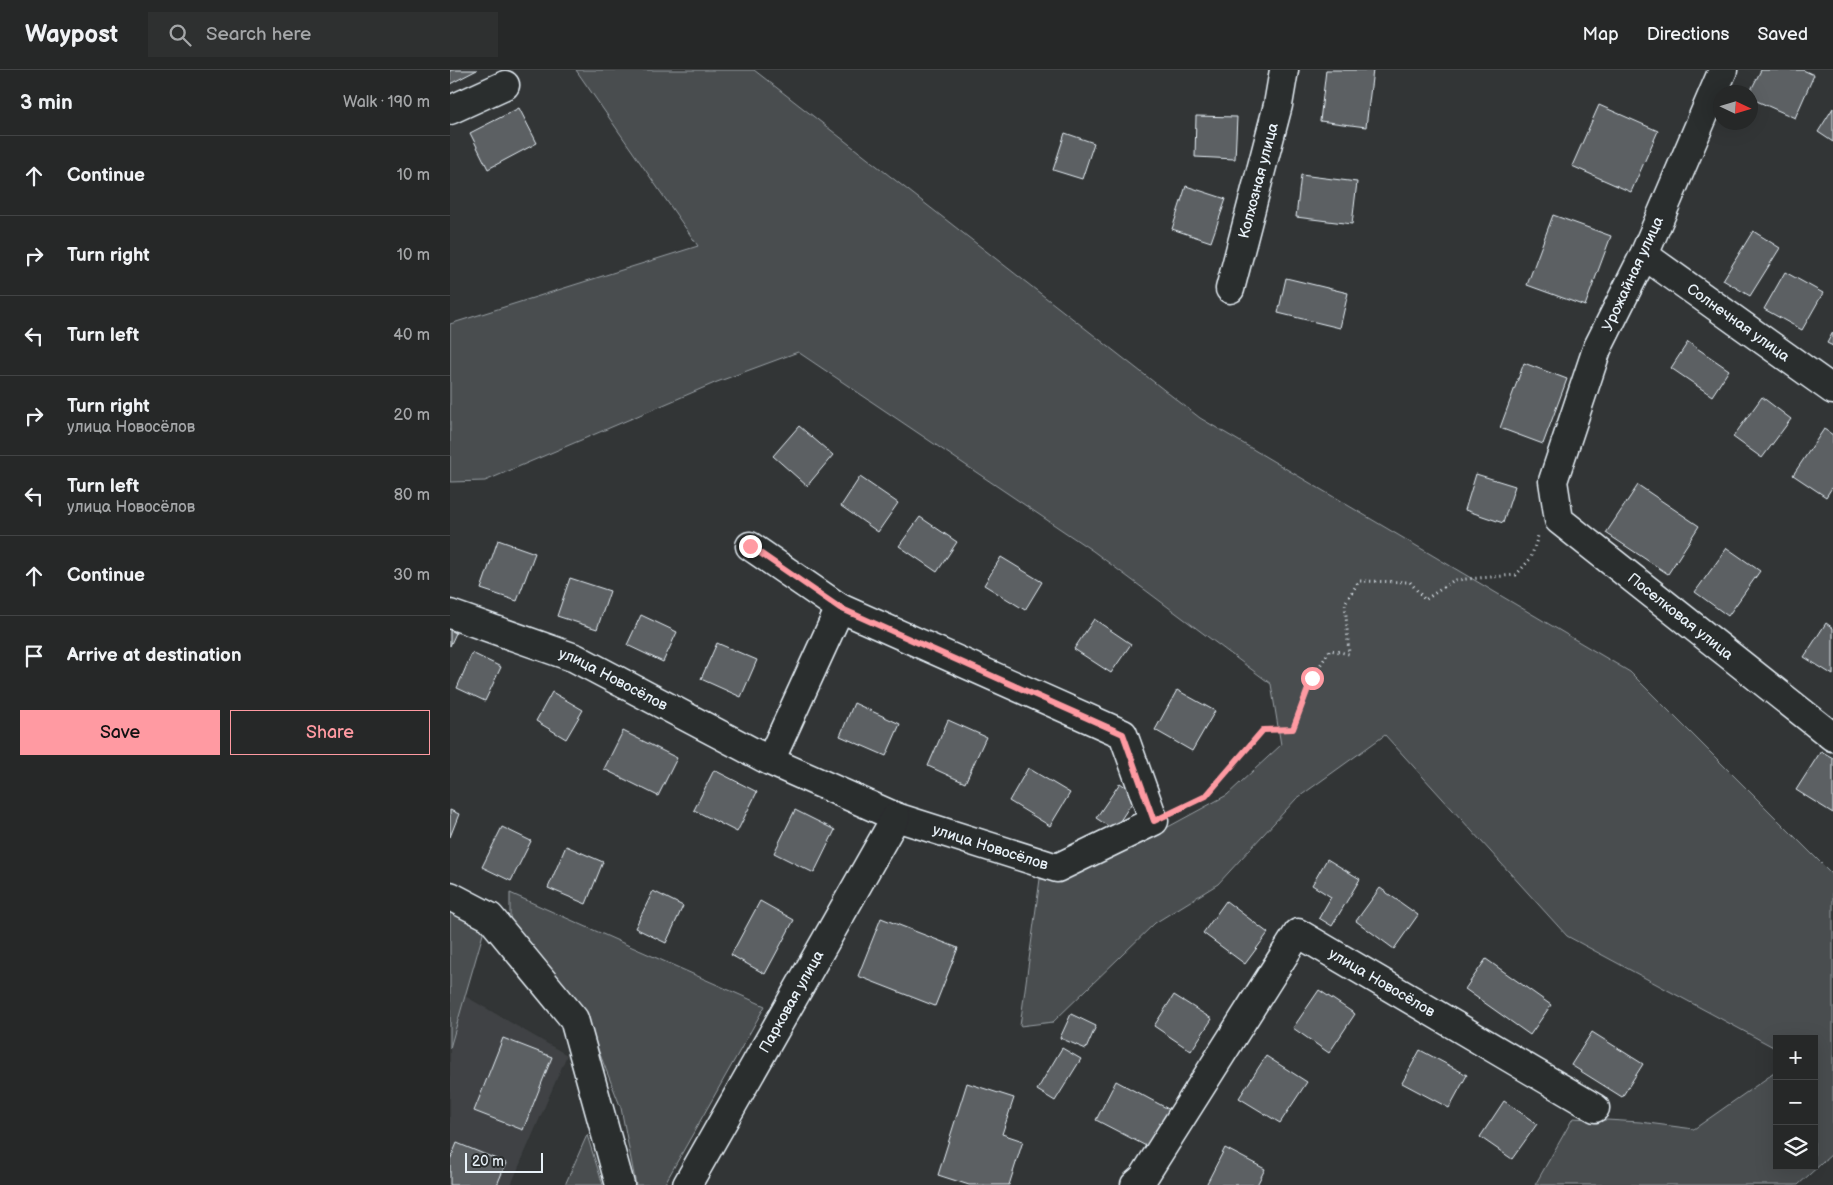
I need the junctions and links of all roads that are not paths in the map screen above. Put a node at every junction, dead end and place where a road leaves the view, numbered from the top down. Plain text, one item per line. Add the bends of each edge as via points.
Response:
1 (1284, 70) edge
2 (1723, 70) edge
3 (505, 84) dead end
4 (450, 110) edge
5 (1644, 255) junction
6 (1230, 289) dead end
7 (1833, 390) edge
8 (1553, 481) joint
9 (750, 546) dead end
10 (840, 608) junction
11 (450, 614) edge
12 (1833, 736) edge
13 (770, 761) junction
14 (896, 817) junction
15 (450, 896) edge
16 (1595, 1108) dead end
17 (620, 1185) edge
18 (687, 1185) edge
19 (1135, 1185) edge

1 - 6 street, Колхозная улица via 1278,105
2 - 5 street, Урожайная улица
3 - 4 street
5 - 7 street, Солнечная улица
5 - 8 street, Урожайная улица via 1596,349
8 - 12 street, Поселковая улица via 1559,520
9 - 10 street
10 - 13 street
10 - 14 street, улица Новосёлов via 1123,734 1154,821 1057,868
11 - 13 street, улица Новосёлов via 575,658
13 - 14 street, улица Новосёлов
14 - 18 street, Парковая улица
15 - 17 street via 490,917 574,1019
16 - 19 street, улица Новосёлов via 1298,933 1143,1178

